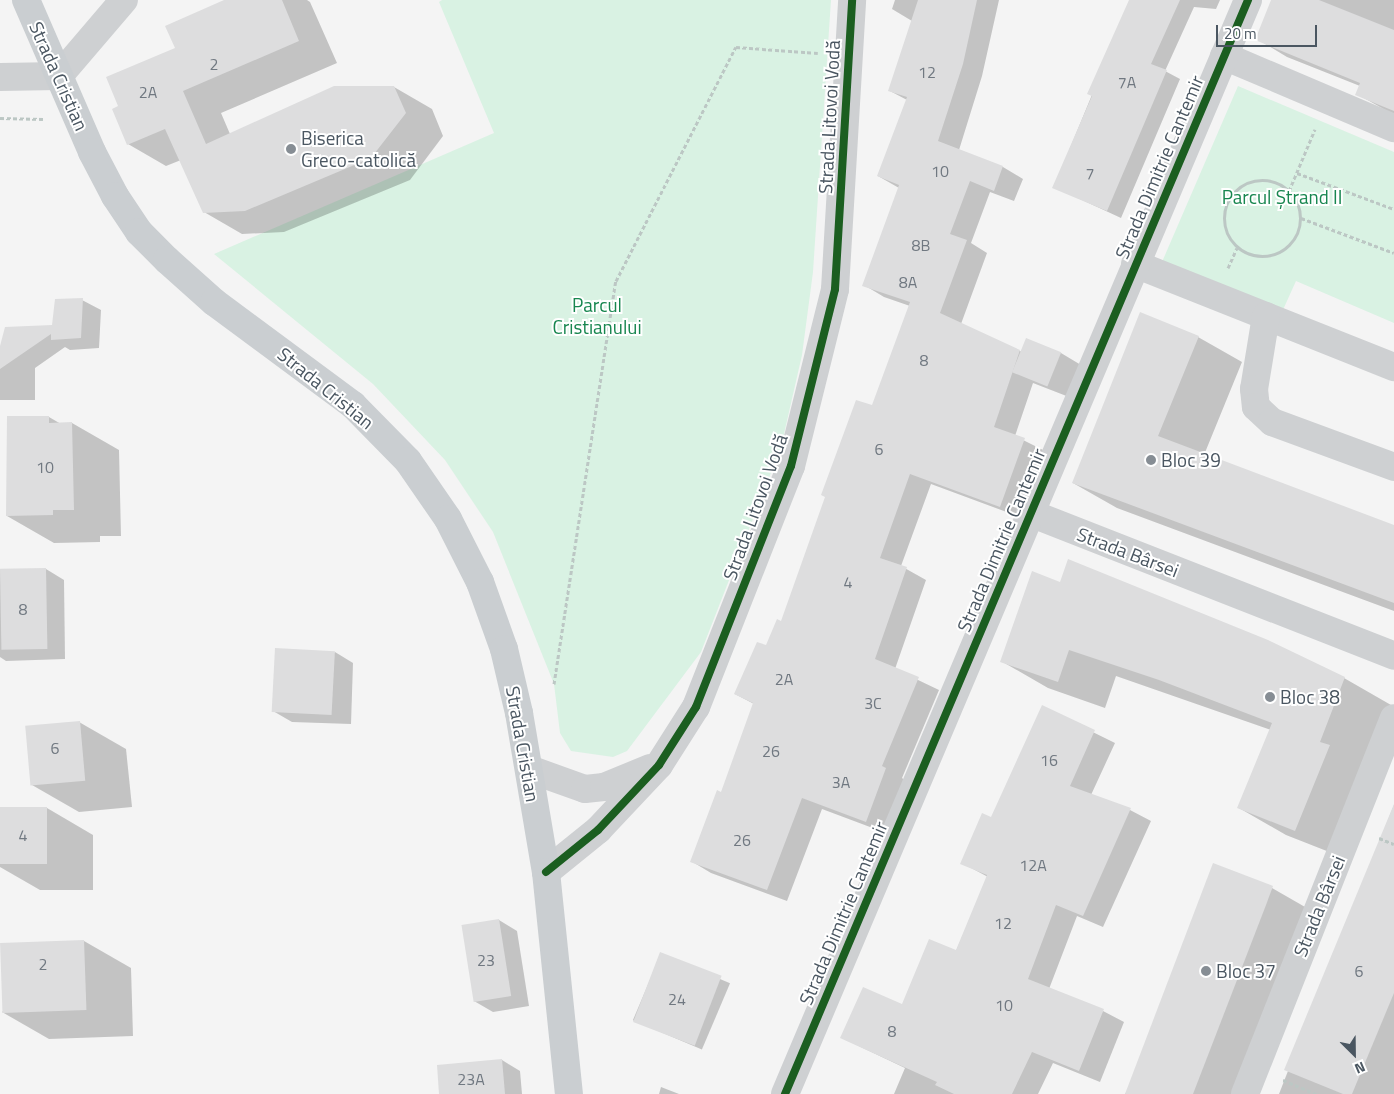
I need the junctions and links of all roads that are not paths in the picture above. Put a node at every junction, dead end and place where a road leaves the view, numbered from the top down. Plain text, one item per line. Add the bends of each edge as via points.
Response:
1 (26, 0) edge
2 (124, 0) edge
3 (852, 0) edge
4 (1248, 0) edge
5 (1224, 56) junction
6 (59, 76) junction
7 (0, 77) edge
8 (1394, 128) edge
9 (1135, 264) junction
10 (1266, 316) junction
11 (1394, 367) edge
12 (1394, 467) edge
13 (1030, 513) junction
14 (1394, 656) edge
15 (1394, 718) edge
16 (659, 765) junction
17 (529, 769) junction
18 (546, 872) junction
19 (569, 1094) edge
20 (785, 1094) edge
21 (1245, 1094) edge

1 - 6 main road, Strada Cristian
2 - 6 street
3 - 16 street, Strada Litovoi Vodă via 835,289 791,466 696,707
4 - 5 street, Strada Dimitrie Cantemir
5 - 8 street
5 - 9 street, Strada Dimitrie Cantemir
6 - 7 street
6 - 17 main road, Strada Cristian via 115,196 139,232 214,302 353,405 413,468 448,519 480,582 504,649 520,713
9 - 10 street
9 - 13 street, Strada Dimitrie Cantemir
10 - 11 street
10 - 12 street via 1254,389 1256,407 1272,422
13 - 14 street, Strada Bârsei
13 - 20 street, Strada Dimitrie Cantemir
15 - 21 street, Strada Bârsei
16 - 17 street via 604,787 585,789
16 - 18 street, Strada Litovoi Vodă via 598,830
17 - 18 main road, Strada Cristian
18 - 19 main road, Strada Cristian

